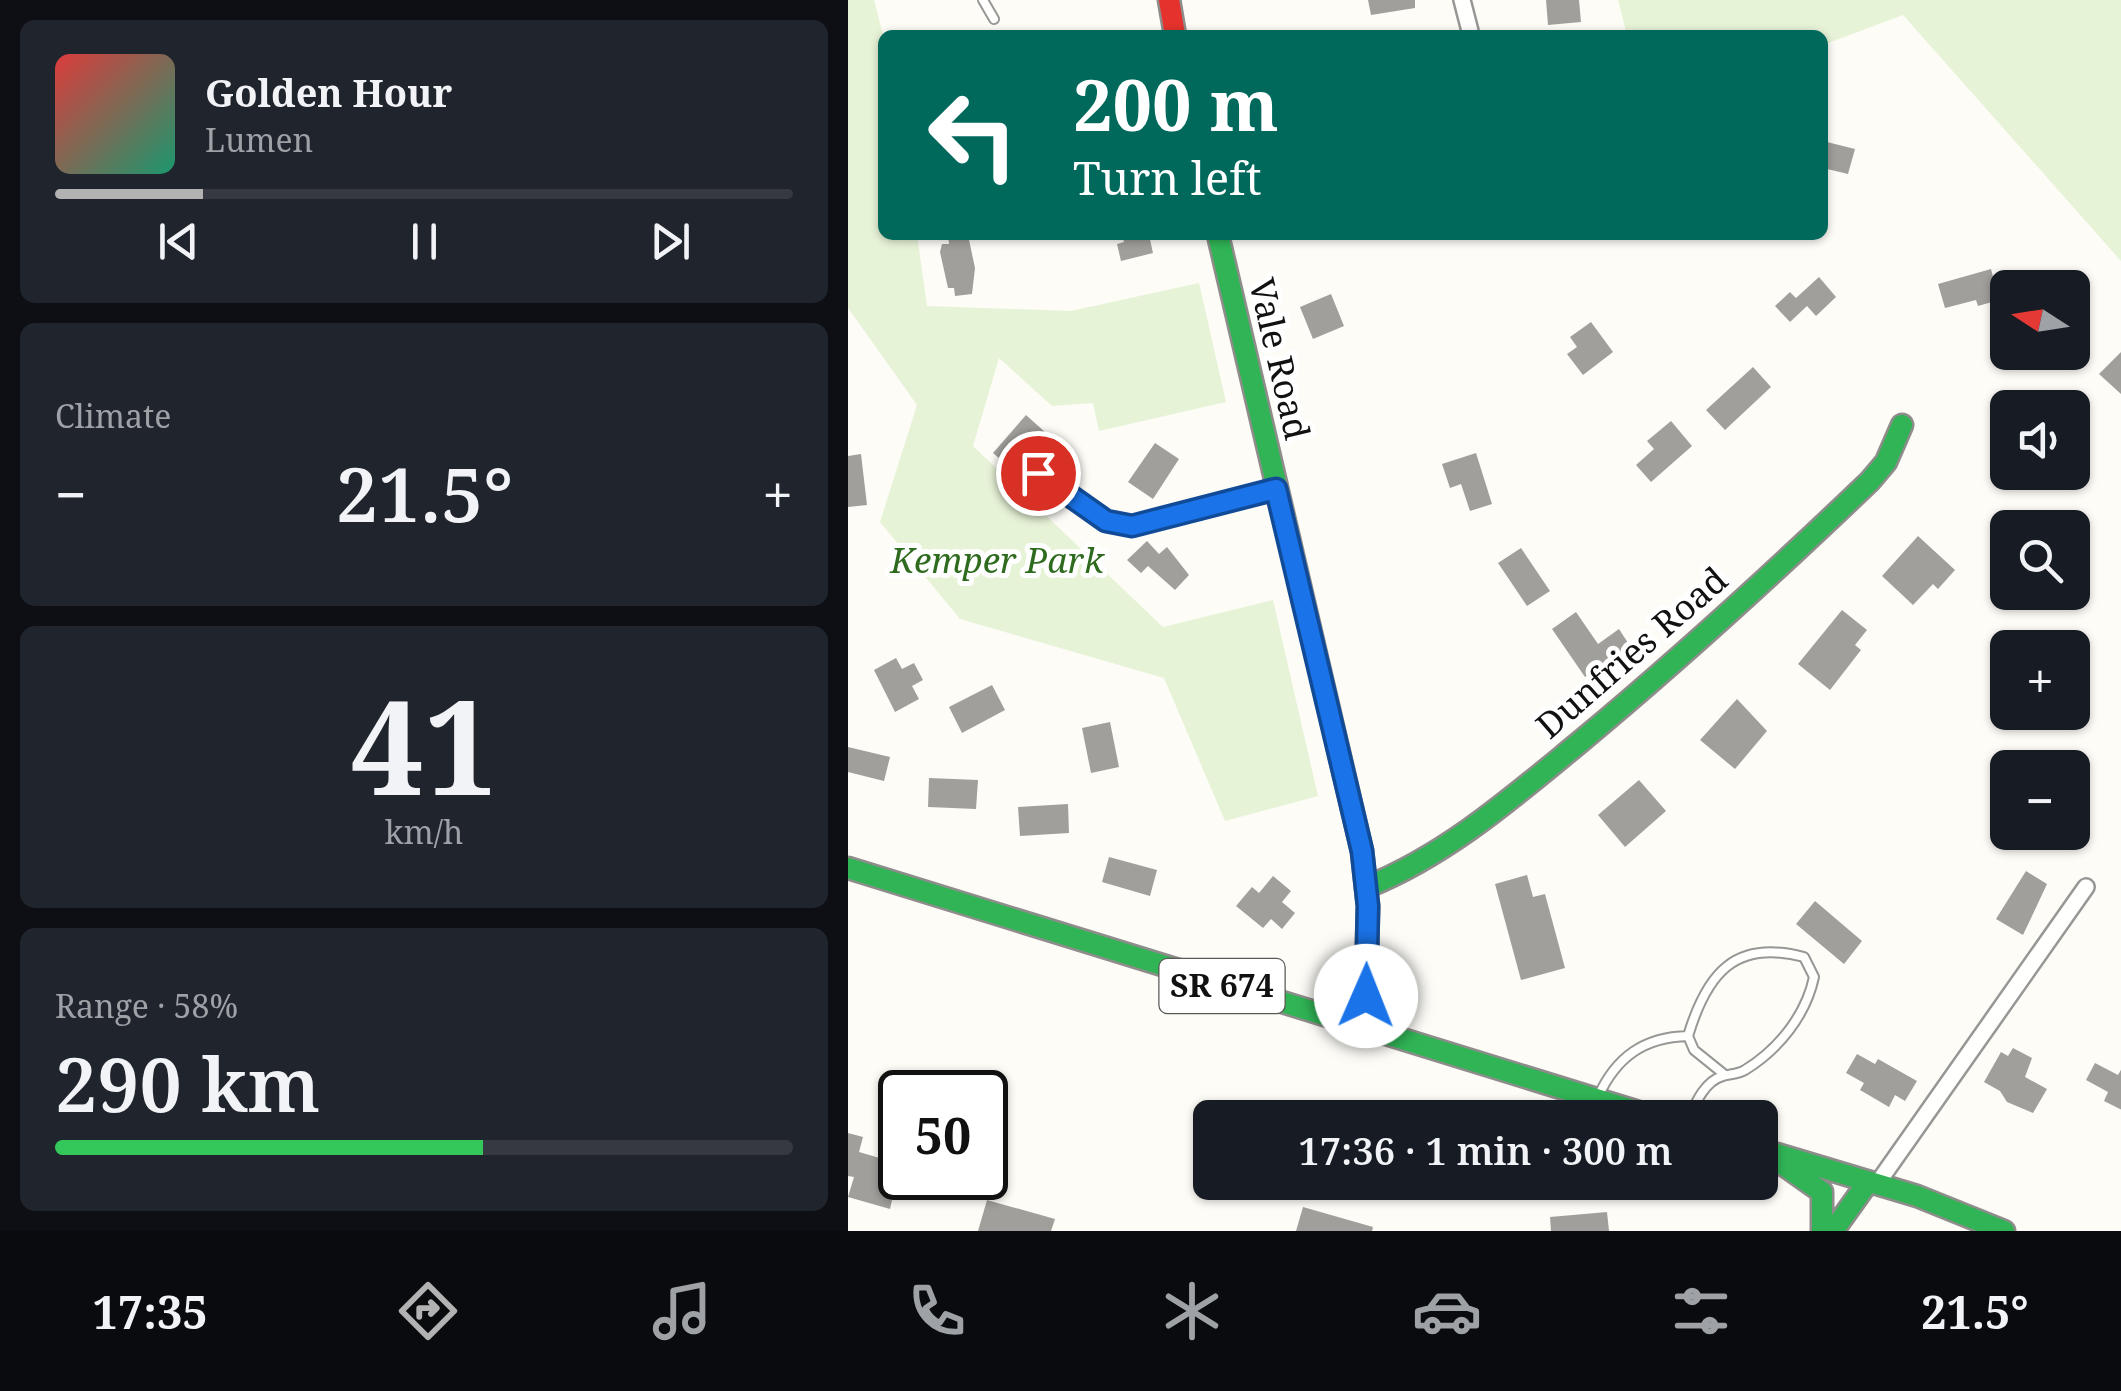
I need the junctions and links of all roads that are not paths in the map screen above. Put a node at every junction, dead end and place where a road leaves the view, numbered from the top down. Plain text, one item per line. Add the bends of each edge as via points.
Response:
1 (983, 0) edge
2 (1169, 0) edge
3 (1462, 0) edge
4 (994, 19) dead end
5 (1174, 30) edge
6 (1466, 30) edge
7 (1219, 240) edge
8 (1902, 425) dead end
9 (1038, 473) dead end
10 (1276, 489) junction
11 (848, 868) edge
12 (1367, 887) junction
13 (2086, 887) dead end
14 (1366, 1026) junction
15 (1688, 1036) junction
16 (1725, 1076) junction
17 (1598, 1097) junction
18 (1607, 1100) edge
19 (1697, 1100) edge
20 (1778, 1155) edge
21 (1778, 1161) edge
22 (1872, 1183) junction
23 (1822, 1231) edge
24 (1833, 1231) edge
25 (2004, 1231) edge

1 - 4 lane
2 - 5 main road
3 - 6 street
7 - 10 main road, Vale Road
8 - 12 main road, Dunfries Road via 1870,481 1652,684 1462,837 1419,866
9 - 10 lane via 1106,521 1132,526
10 - 12 main road, Vale Road
11 - 14 main road, SR 674
12 - 14 main road, Vale Road
13 - 22 street
14 - 17 main road, SR 674
15 - 16 lane via 1694,1050
15 - 16 lane via 1708,986 1742,954 1773,949 1804,958 1814,977 1810,1000 1782,1040 1743,1072
15 - 17 lane via 1638,1046 1609,1073
16 - 19 lane via 1716,1077
17 - 18 main road, SR 674
20 - 22 main road
21 - 23 main road via 1818,1187 1826,1206
22 - 24 main road
22 - 25 main road

